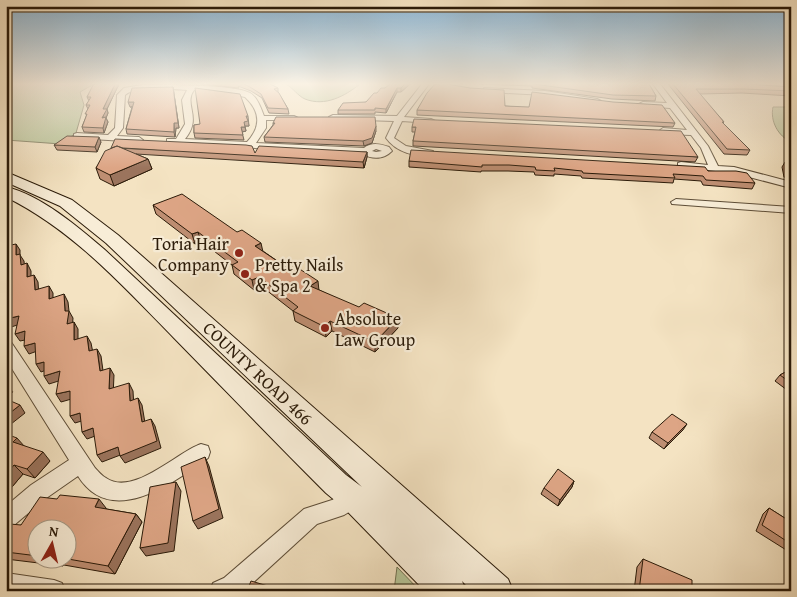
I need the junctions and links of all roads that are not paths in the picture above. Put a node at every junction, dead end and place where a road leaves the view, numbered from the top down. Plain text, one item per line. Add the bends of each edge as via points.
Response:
1 (120, 112) edge
2 (189, 112) edge
3 (259, 112) edge
4 (403, 112) edge
5 (678, 112) edge
6 (262, 118) junction
7 (302, 118) edge
8 (320, 118) edge
9 (399, 118) junction
10 (443, 122) edge
11 (654, 131) edge
12 (694, 133) junction
13 (77, 136) edge
14 (110, 138) junction
15 (178, 142) junction
16 (249, 145) junction
17 (366, 151) edge
18 (442, 153) edge
19 (670, 165) edge
20 (714, 168) junction
21 (6, 176) edge
22 (791, 186) edge
23 (6, 191) edge
24 (676, 202) dead end
25 (791, 210) edge
26 (6, 346) edge
27 (201, 452) dead end
28 (81, 463) junction
29 (374, 480) junction
30 (354, 498) junction
31 (6, 519) edge
32 (6, 584) edge
33 (54, 591) edge
34 (221, 591) edge
35 (449, 591) edge
36 (496, 591) edge

1 - 14 street via 119,128
2 - 15 street via 191,124
3 - 6 street
4 - 9 street
5 - 12 street
6 - 7 street
6 - 16 street via 261,130
8 - 9 street
9 - 10 street
9 - 18 street via 390,138 393,143 415,152
11 - 12 street
12 - 20 street via 709,154
13 - 14 street
14 - 15 street
15 - 16 street
16 - 17 street
19 - 20 street
20 - 22 street via 734,170
21 - 29 main road, COUNTY ROAD 466 via 66,203 112,239
23 - 30 main road, COUNTY ROAD 466 via 46,212 93,249
24 - 25 street
26 - 28 street
27 - 28 street via 161,479 127,490 99,485
28 - 31 street
29 - 30 street
29 - 36 main road, COUNTY ROAD 466
30 - 34 street via 337,508 311,516 232,586
30 - 35 main road, COUNTY ROAD 466
32 - 33 street

